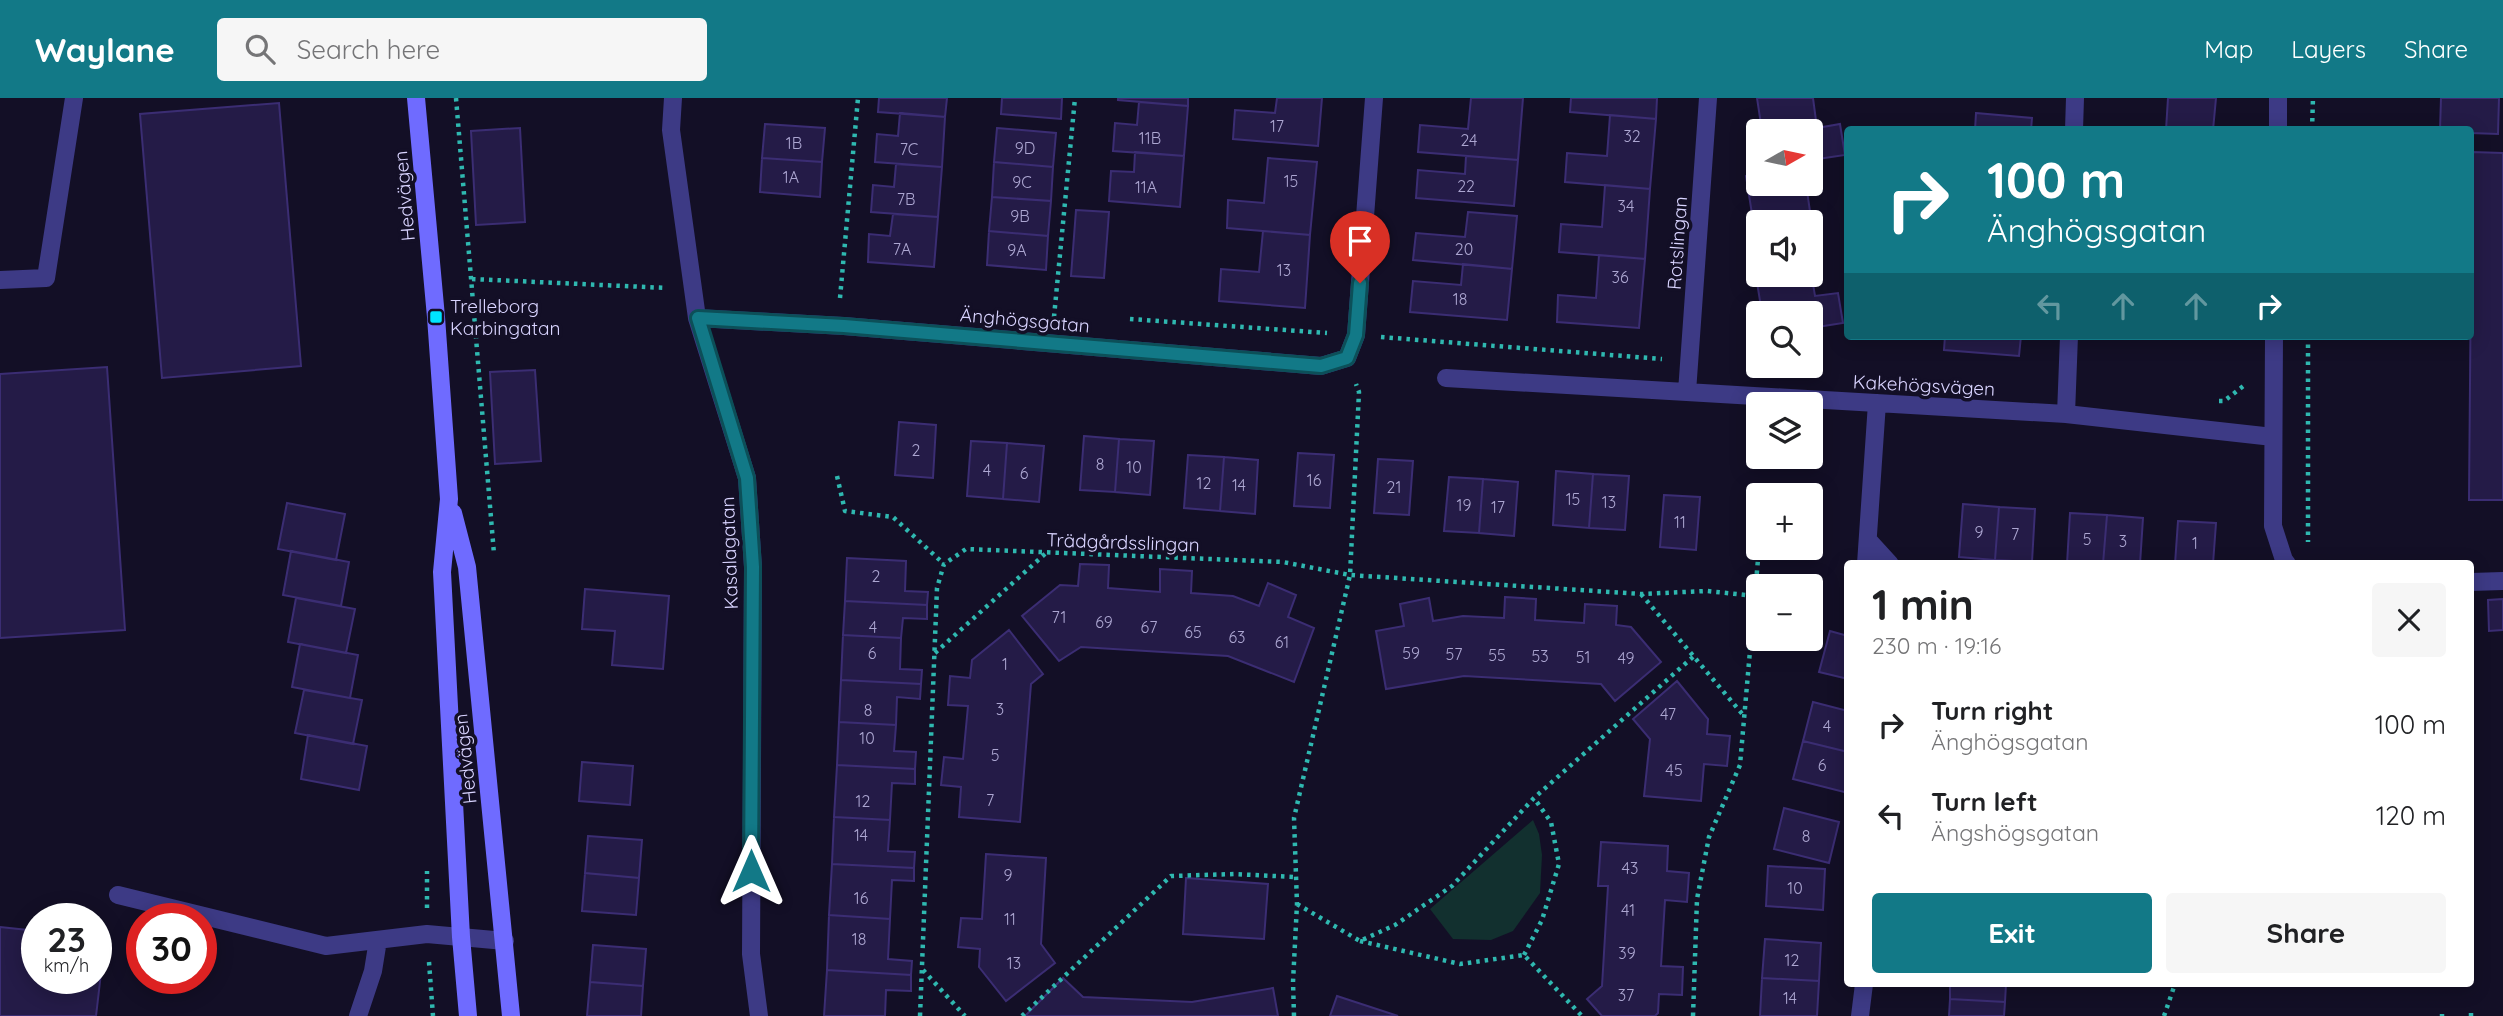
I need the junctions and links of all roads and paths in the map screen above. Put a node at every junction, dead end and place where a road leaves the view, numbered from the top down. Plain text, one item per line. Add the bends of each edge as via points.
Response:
1 (74, 98) edge
2 (416, 98) edge
3 (673, 98) edge
4 (858, 98) edge
5 (1075, 98) edge
6 (1374, 98) edge
7 (1708, 98) edge
8 (2075, 98) edge
9 (2278, 98) edge
10 (2313, 98) edge
11 (2074, 126) edge
12 (2278, 126) edge
13 (2312, 126) edge
14 (472, 279) dead end
15 (0, 280) edge
16 (693, 289) junction
17 (827, 298) dead end
18 (840, 299) junction
19 (853, 300) dead end
20 (1054, 314) junction
21 (1066, 315) dead end
22 (698, 318) junction
23 (1127, 319) dead end
24 (1356, 335) junction
25 (2068, 340) edge
26 (2274, 340) edge
27 (2308, 340) edge
28 (1053, 343) junction
29 (1347, 358) junction
30 (1689, 361) junction
31 (1446, 378) dead end
32 (2273, 383) junction
33 (2308, 386) junction
34 (1687, 392) junction
35 (2211, 400) dead end
36 (1877, 403) junction
37 (2066, 414) junction
38 (2273, 437) junction
39 (836, 476) dead end
40 (449, 499) junction
41 (1868, 541) junction
42 (2308, 550) dead end
43 (1047, 552) junction
44 (1866, 560) edge
45 (1886, 560) edge
46 (2284, 560) edge
47 (944, 564) junction
48 (1350, 575) junction
49 (2503, 581) edge
50 (2474, 582) edge
51 (1642, 594) junction
52 (1746, 595) edge
53 (1750, 651) edge
54 (934, 653) junction
55 (1694, 656) junction
56 (1744, 716) junction
57 (1534, 797) junction
58 (1294, 877) junction
59 (118, 895) dead end
60 (1297, 904) junction
61 (461, 937) junction
62 (378, 940) junction
63 (505, 941) junction
64 (1360, 941) junction
65 (1524, 955) junction
66 (922, 970) junction
67 (1864, 987) edge
68 (2174, 987) edge
69 (358, 1016) edge
70 (468, 1016) edge
71 (511, 1016) edge
72 (759, 1016) edge
73 (920, 1016) edge
74 (965, 1016) edge
75 (1022, 1016) edge
76 (1294, 1016) edge
77 (1582, 1016) edge
78 (1693, 1016) edge
79 (1860, 1016) edge
80 (2164, 1016) edge

1 - 15 street via 46,278
2 - 40 main road, Hedvägen
3 - 16 street, Kasalagatan via 671,130
4 - 18 path
5 - 20 path
6 - 24 street
7 - 30 street, Rotslingan
8 - 11 street
9 - 12 street
10 - 13 path
14 - 16 path
16 - 22 street, Kasalagatan
17 - 18 path
18 - 19 path
20 - 21 path
20 - 28 path
22 - 28 street, Änghögsgatan
22 - 72 street, Kasalagatan via 747,478 753,567 751,954
23 - 24 path
24 - 29 street
24 - 30 path
25 - 37 street
26 - 32 street
27 - 33 path
28 - 29 street, Änghögsgatan via 1321,366
29 - 48 path via 1359,392
30 - 34 street, Rotslingan
31 - 34 street, Kakehögsvägen
32 - 33 path
32 - 35 path via 2244,384 2224,401
32 - 38 street
33 - 42 path
34 - 36 street, Kakehögsvägen
36 - 37 street, Kakehögsvägen
36 - 41 street
37 - 38 street, Kakehögsvägen
38 - 46 street via 2273,526
39 - 47 path via 845,511 893,517
40 - 61 main road, Hedvägen via 442,572
40 - 63 main road, Hedvägen via 467,567
41 - 44 street
41 - 45 street
43 - 47 path, Trädgårdsslingan via 967,549
43 - 48 path, Trädgårdsslingan via 1283,562
43 - 54 path
47 - 54 path via 937,588
48 - 51 path, Trädgårdsslingan
48 - 58 path via 1294,818
49 - 50 street
51 - 52 path, Trädgårdsslingan via 1707,591
51 - 55 path
53 - 56 path
54 - 66 path
55 - 56 path
55 - 57 path
56 - 78 path via 1740,765 1709,837 1697,899
57 - 64 path via 1452,886 1395,925
57 - 65 path via 1551,822 1559,864 1542,920
58 - 60 path
58 - 75 path via 1171,876
59 - 62 street via 326,946
60 - 64 path
60 - 76 path
61 - 62 street via 427,934
61 - 63 street
61 - 70 main road, Hedvägen
62 - 69 street
63 - 71 main road, Hedvägen
64 - 65 path via 1460,964
65 - 77 path
66 - 73 path
66 - 74 path
67 - 79 street
68 - 80 path

